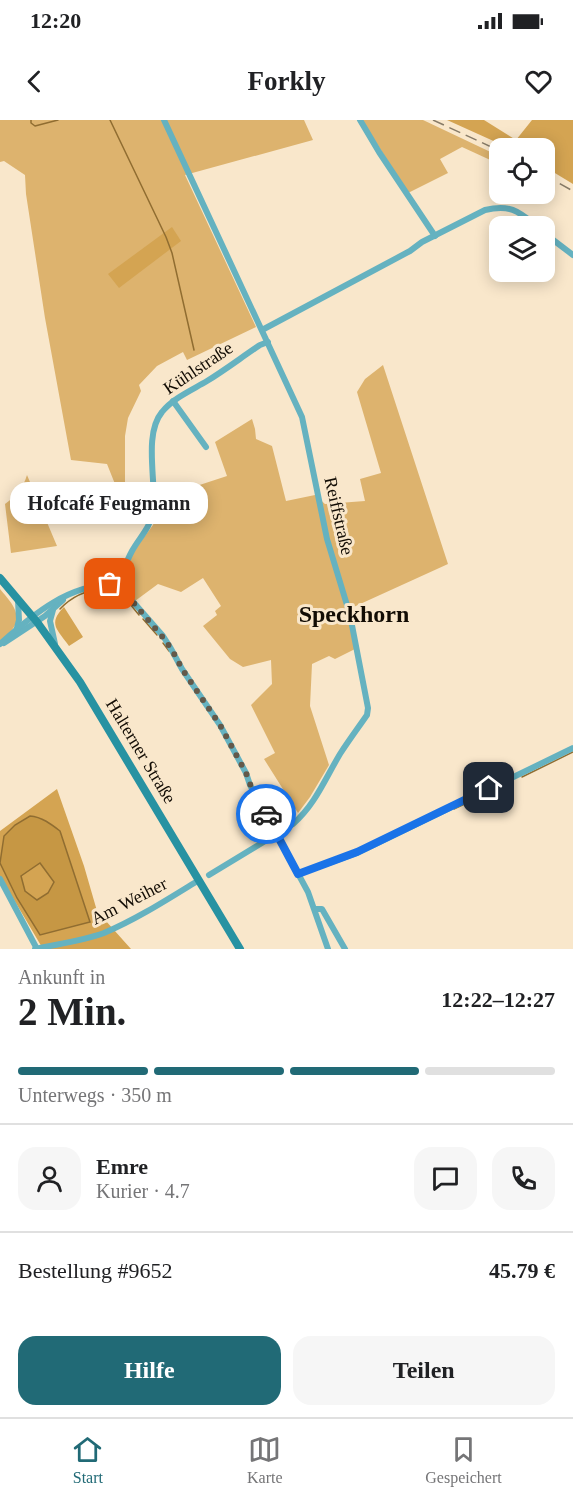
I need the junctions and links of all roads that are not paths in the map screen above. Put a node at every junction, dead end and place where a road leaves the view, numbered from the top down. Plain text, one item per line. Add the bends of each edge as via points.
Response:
1 (164, 120) edge
2 (360, 120) edge
3 (524, 216) edge
4 (435, 236) junction
5 (555, 241) edge
6 (573, 255) edge
7 (262, 330) junction
8 (268, 342) junction
9 (174, 401) junction
10 (206, 447) dead end
11 (0, 578) edge
12 (117, 585) junction
13 (68, 595) junction
14 (18, 599) junction
15 (53, 610) junction
16 (34, 619) junction
17 (17, 628) junction
18 (0, 645) edge
19 (56, 648) junction
20 (573, 748) edge
21 (277, 834) junction
22 (298, 874) junction
23 (209, 875) dead end
24 (0, 879) edge
25 (196, 882) junction
26 (315, 909) junction
27 (36, 949) edge
28 (240, 949) edge
29 (328, 949) edge
30 (345, 949) edge

1 - 7 street, Reiffstraße
2 - 4 street
3 - 4 street via 505,207 485,210
4 - 7 street
5 - 6 street
7 - 8 street, Reiffstraße
8 - 9 street, Kühlstraße
8 - 21 street, Reiffstraße via 302,417 327,539 350,615 368,708 302,817
9 - 10 street
9 - 12 street, Kühlstraße via 154,427 153,514
11 - 14 main road, Halterner Straße
12 - 13 street via 94,586
12 - 21 street via 162,636 220,725
13 - 15 street
13 - 16 street
14 - 16 main road, Halterner Straße
14 - 17 street
15 - 16 street
15 - 19 street via 50,621
16 - 17 street
16 - 18 street
16 - 19 main road, Halterner Straße
17 - 18 street
19 - 25 main road, Halterner Straße via 102,717
20 - 22 street via 357,852
21 - 22 street
21 - 23 street, Reiffstraße
22 - 26 street
24 - 27 street
25 - 27 street, Am Weiher via 131,921 80,940
25 - 28 main road, Halterner Straße
26 - 29 street
26 - 30 street via 322,909

